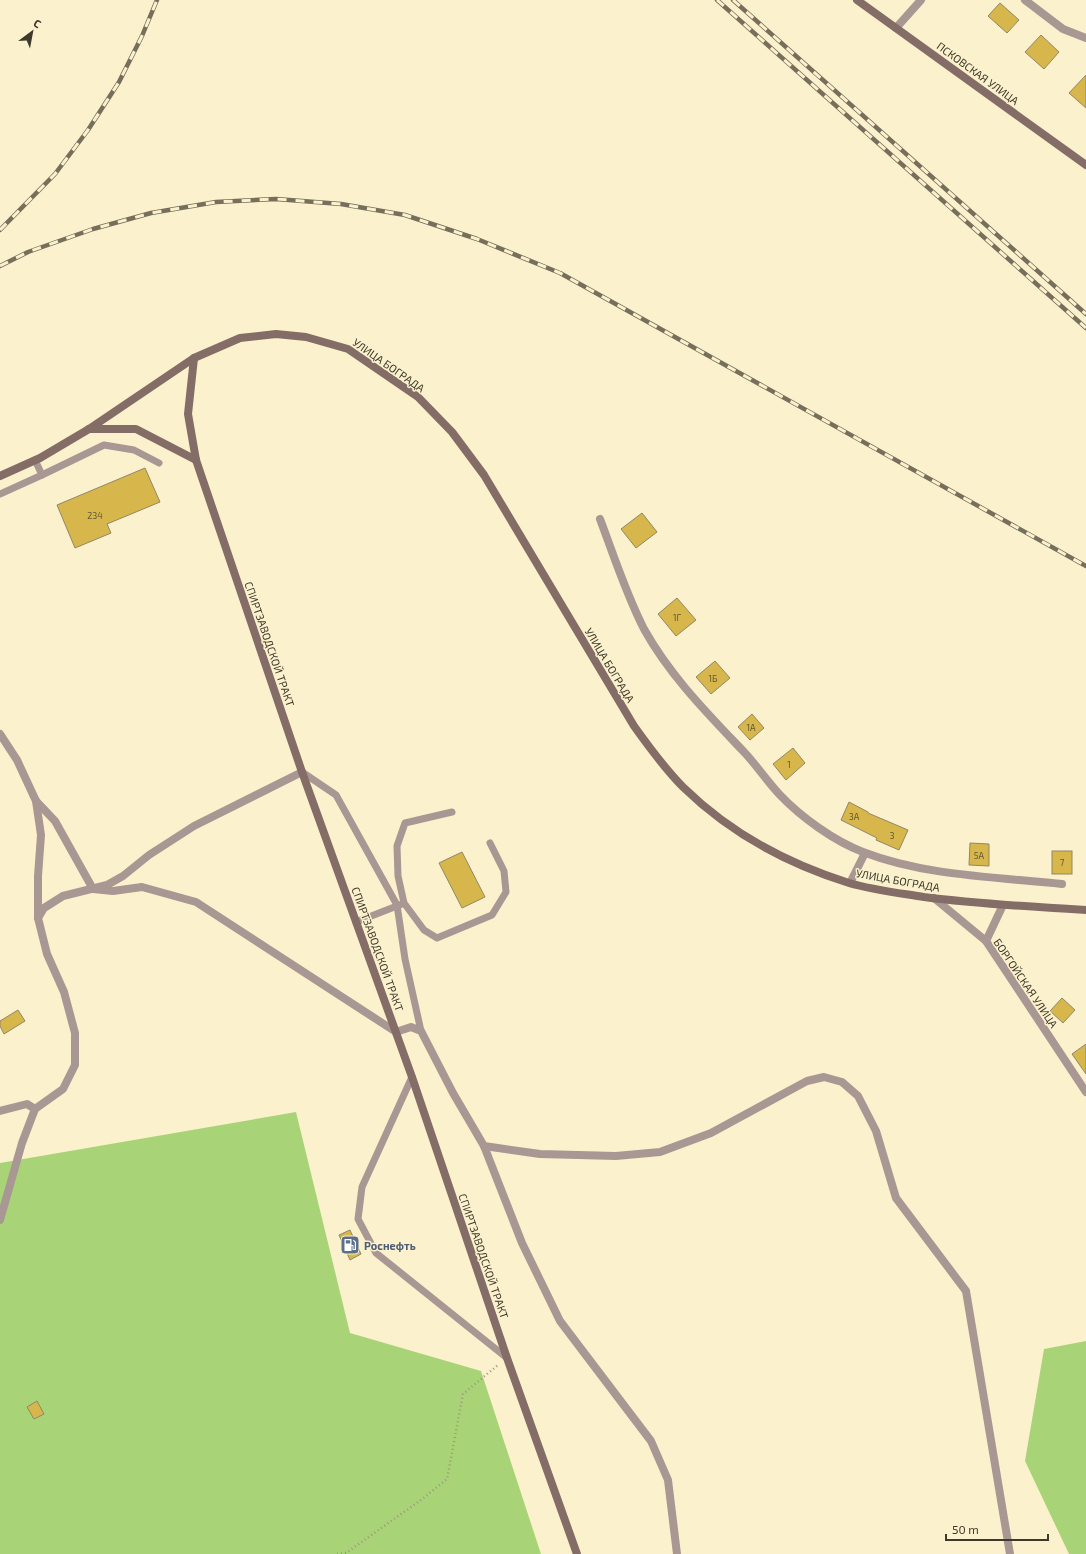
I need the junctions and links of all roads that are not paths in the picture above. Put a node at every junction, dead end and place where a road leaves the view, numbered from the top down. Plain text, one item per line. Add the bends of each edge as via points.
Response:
1 (857, 0) edge
2 (921, 0) edge
3 (1025, 0) edge
4 (896, 28) junction
5 (1086, 38) edge
6 (1086, 165) edge
7 (194, 358) junction
8 (89, 428) junction
9 (35, 460) junction
10 (196, 460) junction
11 (159, 463) dead end
12 (42, 475) junction
13 (0, 476) edge
14 (0, 494) edge
15 (600, 519) dead end
16 (0, 734) edge
17 (302, 772) junction
18 (36, 801) junction
19 (452, 812) dead end
20 (490, 843) dead end
21 (865, 853) junction
22 (850, 883) junction
23 (1062, 884) dead end
24 (93, 889) junction
25 (934, 898) junction
26 (401, 904) junction
27 (1003, 905) junction
28 (1086, 910) edge
29 (38, 918) junction
30 (356, 922) junction
31 (986, 941) junction
32 (421, 1031) junction
33 (396, 1032) junction
34 (412, 1077) junction
35 (1086, 1092) edge
36 (35, 1109) junction
37 (0, 1111) edge
38 (484, 1146) junction
39 (0, 1220) edge
40 (507, 1358) junction
41 (577, 1554) edge
42 (677, 1554) edge
43 (1010, 1554) edge

1 - 4 main road, ПСКОВСКАЯ УЛИЦА
2 - 4 street
3 - 5 street via 1063,29
4 - 6 main road, ПСКОВСКАЯ УЛИЦА
7 - 8 main road, УЛИЦА БОГРАДА
7 - 10 main road, СПИРТЗАВОДСКОЙ ТРАКТ via 188,414
7 - 22 main road, УЛИЦА БОГРАДА via 240,338 276,334 306,337 348,349 418,397 452,432 484,475 634,726 682,787 736,830 776,854
8 - 9 main road, УЛИЦА БОГРАДА
8 - 10 main road via 136,429
9 - 12 lane
9 - 13 main road, УЛИЦА БОГРАДА
10 - 17 main road, СПИРТЗАВОДСКОЙ ТРАКТ
11 - 12 lane via 134,450 104,444
12 - 14 lane
15 - 21 street via 644,629 670,669 780,795 809,821
16 - 18 street via 17,760
17 - 24 street via 194,826 123,876
17 - 26 lane via 336,795
17 - 30 main road, СПИРТЗАВОДСКОЙ ТРАКТ
18 - 24 street via 55,821
18 - 29 street via 41,835
19 - 26 lane via 405,823 397,846
20 - 26 lane via 504,871 506,892 492,915 437,938 424,930
21 - 22 street
21 - 23 street via 921,870
22 - 25 main road, УЛИЦА БОГРАДА via 888,892
24 - 29 street via 63,896 44,908
24 - 33 street via 113,891 142,887 196,902
25 - 27 main road, УЛИЦА БОГРАДА
25 - 31 street, БОРГОЙСКАЯ УЛИЦА
26 - 30 lane
26 - 32 lane via 405,959
27 - 28 main road, УЛИЦА БОГРАДА
27 - 31 street
29 - 36 street via 47,954 64,992 75,1033 75,1065 63,1089
30 - 33 main road, СПИРТЗАВОДСКОЙ ТРАКТ
31 - 35 street, БОРГОЙСКАЯ УЛИЦА
32 - 33 street via 411,1027
32 - 38 street
33 - 34 main road, СПИРТЗАВОДСКОЙ ТРАКТ
34 - 40 main road, СПИРТЗАВОДСКОЙ ТРАКТ
34 - 40 lane via 362,1188 358,1219 376,1253
36 - 37 street via 27,1104
36 - 39 street via 22,1143
38 - 42 street via 522,1243 560,1321 651,1441 668,1480
38 - 43 street via 540,1154 616,1156 660,1152 711,1133 807,1082 824,1077 842,1082 858,1096 876,1131 896,1198 966,1291
40 - 41 main road, СПИРТЗАВОДСКОЙ ТРАКТ

